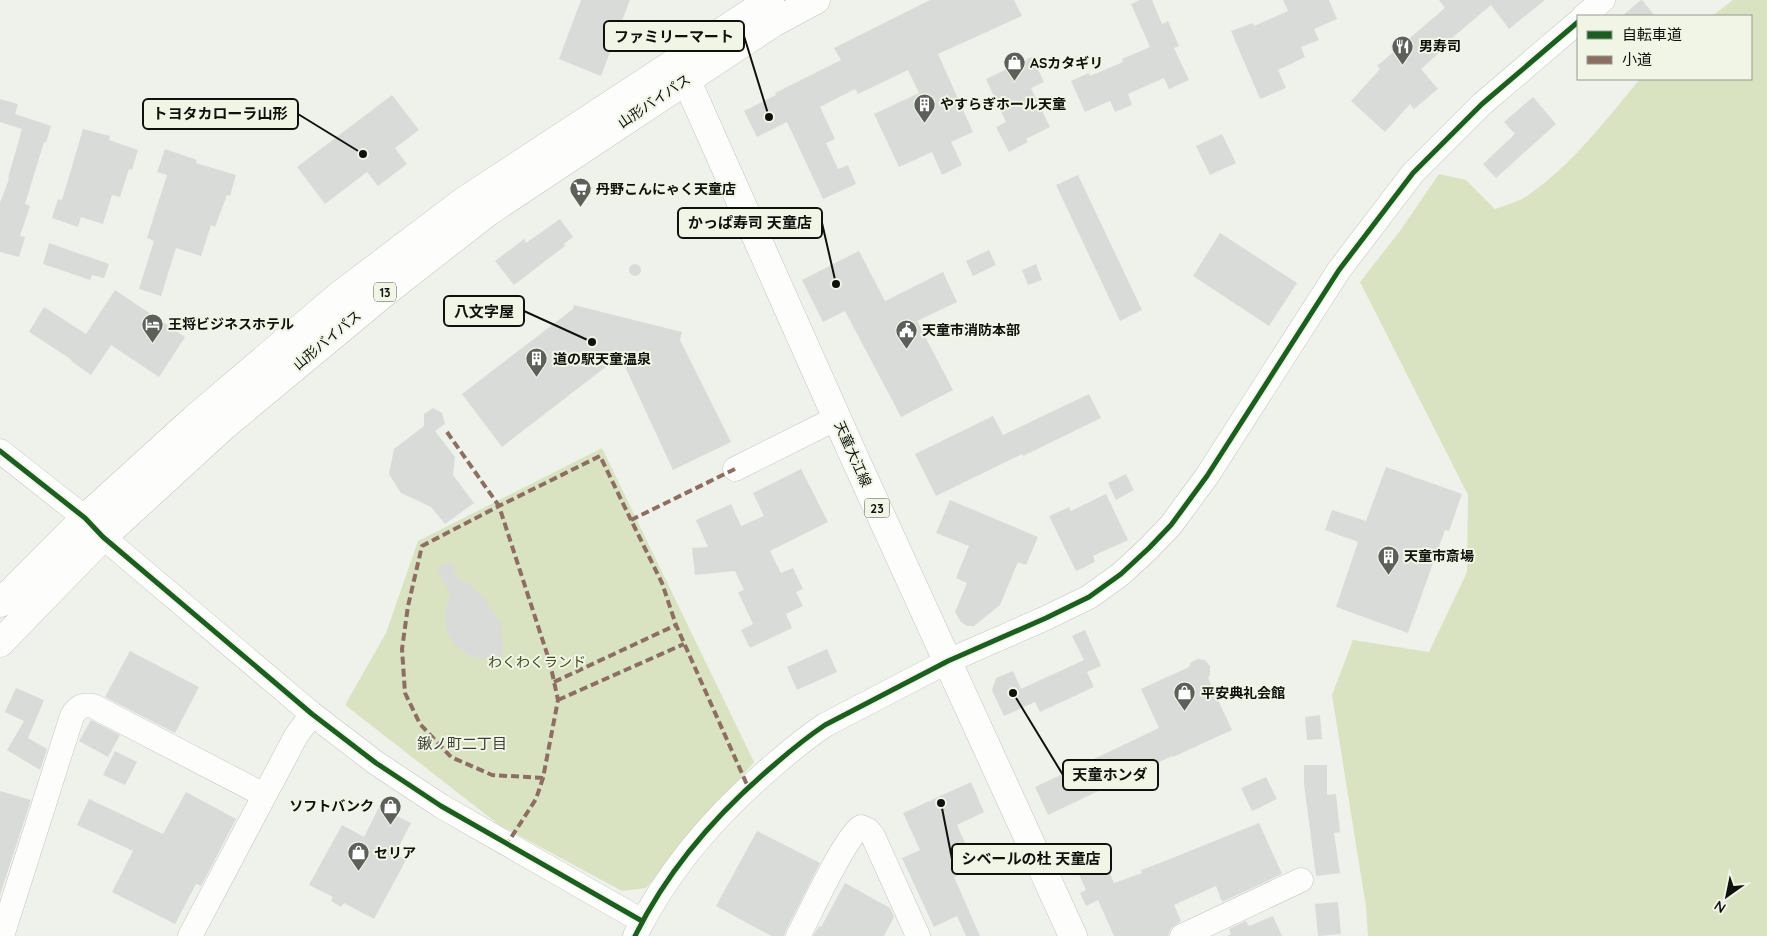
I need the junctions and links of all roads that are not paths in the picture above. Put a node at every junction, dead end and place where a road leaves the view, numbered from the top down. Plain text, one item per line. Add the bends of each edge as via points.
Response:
1 (770, 0) edge
2 (816, 0) edge
3 (1603, 0) edge
4 (1585, 15) edge
5 (1577, 23) edge
6 (686, 79) junction
7 (837, 418) junction
8 (0, 451) edge
9 (735, 468) dead end
10 (94, 527) junction
11 (0, 603) edge
12 (0, 643) edge
13 (948, 661) junction
14 (312, 714) junction
15 (264, 795) junction
16 (1301, 880) dead end
17 (638, 928) edge
18 (2, 936) edge
19 (190, 936) edge
20 (798, 936) edge
21 (918, 936) edge
22 (1073, 936) edge
23 (1182, 936) edge

1 - 10 main road, 山形バイパス / 13 via 464,200 341,294 194,419
2 - 6 main road, 山形バイパス / 13 via 773,23
3 - 4 street
5 - 13 street via 1482,104 1413,173 1339,270 1207,476 1149,548 1089,597
6 - 7 main road, 天童大江線 / 23
6 - 10 main road, 山形バイパス / 13 via 488,212
7 - 9 street
7 - 13 main road, 天童大江線 / 23
8 - 10 street
10 - 11 main road, 山形バイパス / 13
10 - 12 main road, 山形バイパス / 13
10 - 14 street
13 - 17 street via 825,725 748,787 704,831
13 - 22 main road, 天童大江線 / 23
14 - 15 street via 296,736
14 - 17 street via 409,786
15 - 18 street via 93,706 76,708
15 - 19 street
16 - 23 street
20 - 21 street via 850,838 861,827 873,836

